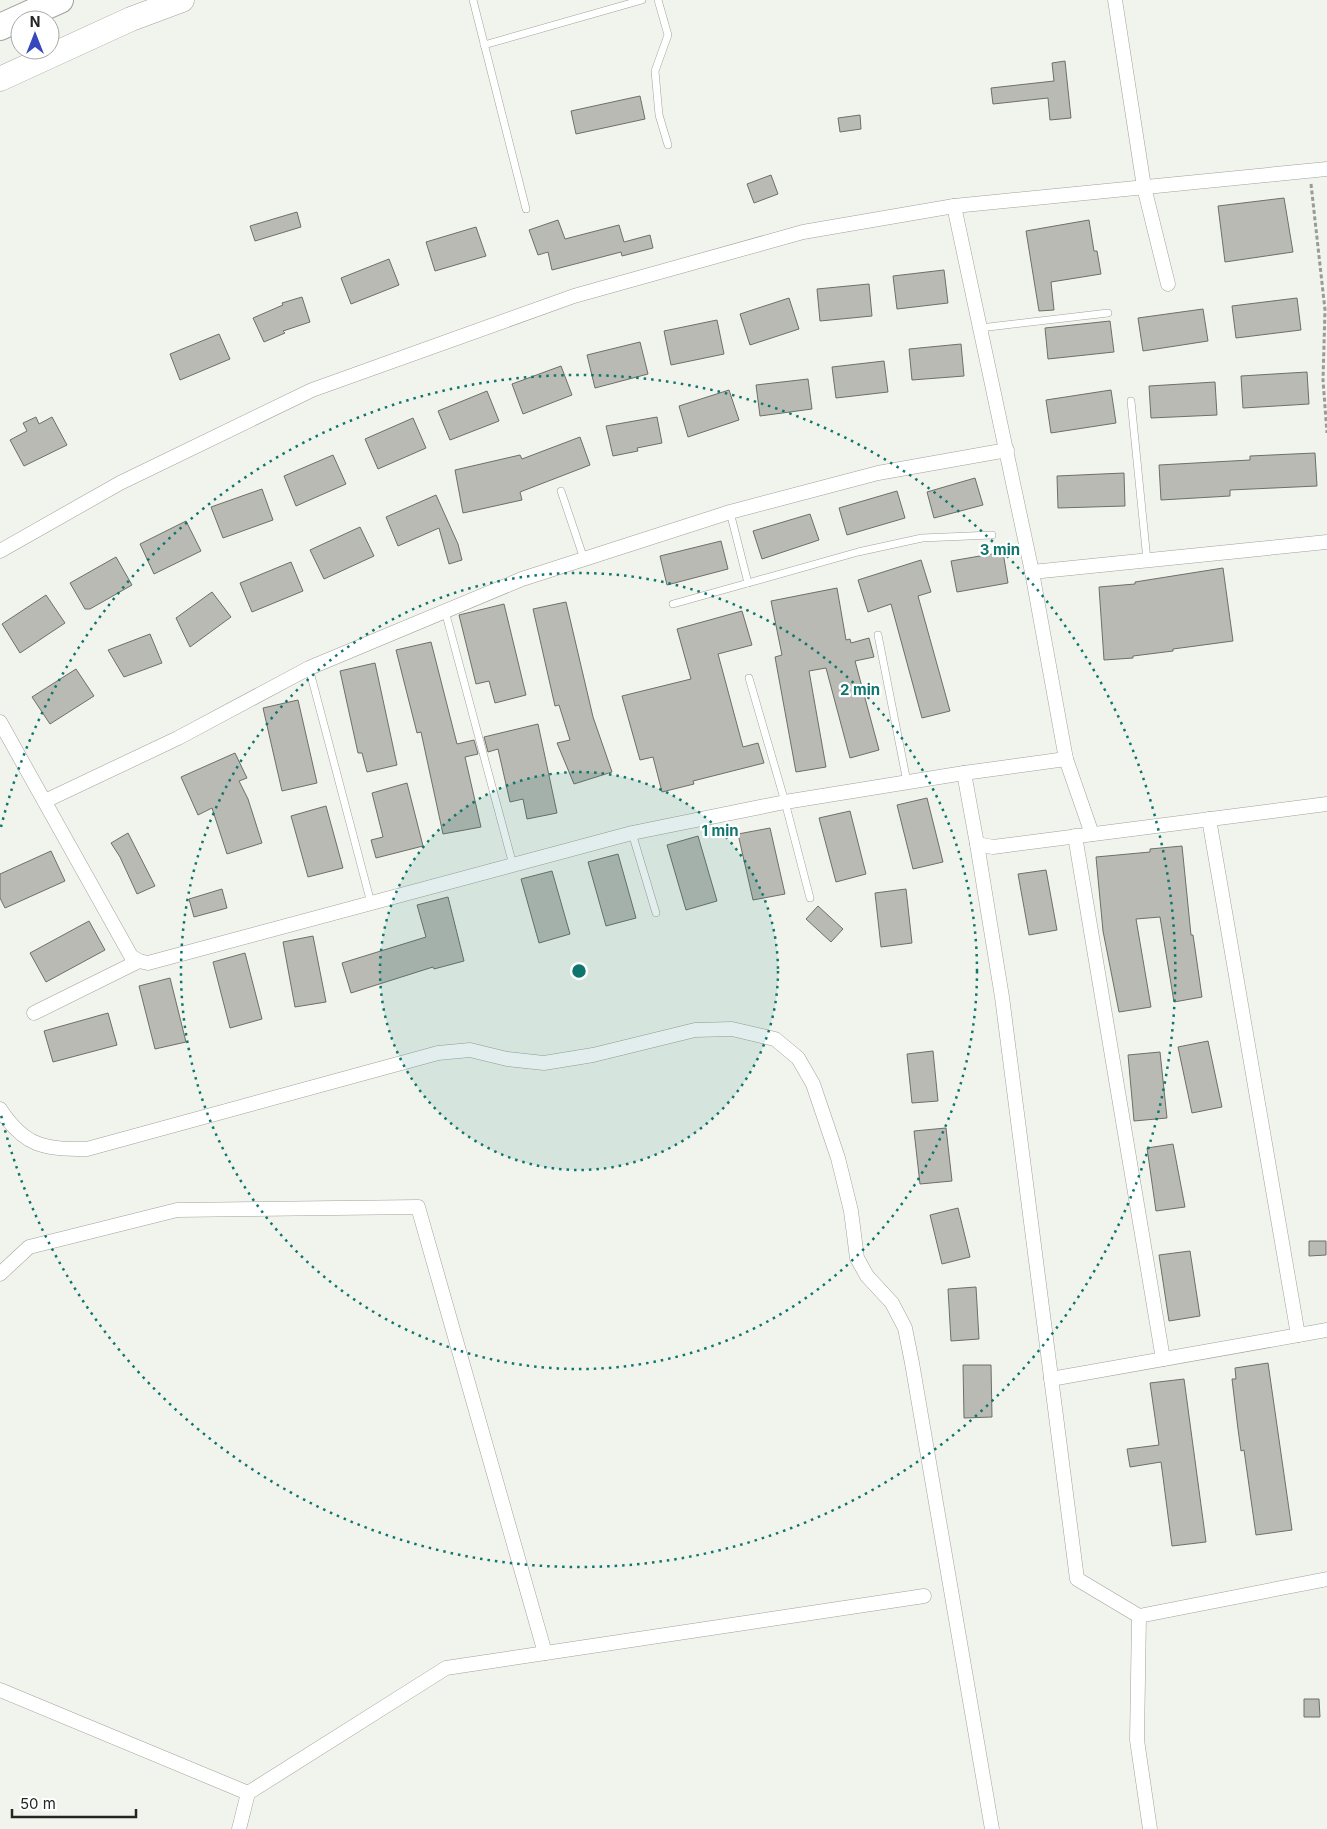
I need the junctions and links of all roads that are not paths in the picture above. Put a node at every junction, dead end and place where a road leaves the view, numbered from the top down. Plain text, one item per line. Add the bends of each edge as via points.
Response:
1 (60, 0) edge
2 (182, 0) edge
3 (473, 0) edge
4 (642, 0) edge
5 (658, 0) edge
6 (1115, 0) edge
7 (0, 27) edge
8 (484, 45) junction
9 (0, 79) edge
10 (668, 145) dead end
11 (1327, 169) edge
12 (1144, 186) junction
13 (954, 206) junction
14 (526, 209) dead end
15 (1168, 284) dead end
16 (1108, 313) dead end
17 (980, 328) junction
18 (1130, 401) dead end
19 (1007, 450) junction
20 (561, 491) dead end
21 (730, 512) junction
22 (992, 535) dead end
23 (1327, 542) edge
24 (0, 551) edge
25 (584, 559) junction
26 (1147, 560) junction
27 (1032, 572) junction
28 (748, 582) junction
29 (673, 604) dead end
30 (445, 611) junction
31 (878, 635) dead end
32 (309, 668) junction
33 (749, 678) dead end
34 (0, 722) edge
35 (1066, 759) junction
36 (964, 773) junction
37 (907, 782) junction
38 (45, 801) junction
39 (785, 802) junction
40 (1327, 804) edge
41 (1209, 819) junction
42 (632, 833) junction
43 (1092, 834) junction
44 (1075, 836) junction
45 (977, 844) junction
46 (513, 865) junction
47 (810, 898) dead end
48 (370, 903) junction
49 (656, 913) dead end
50 (139, 962) junction
51 (34, 1013) dead end
52 (0, 1109) edge
53 (0, 1274) edge
54 (1327, 1330) edge
55 (1298, 1335) junction
56 (1163, 1359) junction
57 (1051, 1379) junction
58 (1327, 1579) edge
59 (924, 1596) dead end
60 (1139, 1616) junction
61 (545, 1652) junction
62 (0, 1690) edge
63 (248, 1794) junction
64 (239, 1829) edge
65 (992, 1829) edge
66 (1150, 1829) edge

1 - 7 highway
2 - 9 highway
3 - 8 lane
4 - 8 lane
5 - 10 lane via 668,35 654,71 659,115
6 - 12 street
8 - 14 lane
11 - 12 street
12 - 13 street
12 - 15 street
13 - 17 street
13 - 24 street via 803,232 574,296 331,383 120,483
16 - 17 lane
17 - 19 street
18 - 26 lane
19 - 21 street via 878,473
19 - 27 street
20 - 25 lane
21 - 25 street
21 - 28 lane
22 - 28 lane via 922,538
23 - 26 street
25 - 30 street via 522,579
26 - 27 street
27 - 35 street
28 - 29 lane
30 - 32 street
30 - 46 lane
31 - 37 lane
32 - 38 street via 178,738
32 - 48 lane
33 - 39 lane
34 - 38 street
35 - 36 street
35 - 43 street
36 - 37 street
36 - 45 street
37 - 39 street
38 - 50 street via 131,956
39 - 42 street
39 - 47 lane
40 - 41 street
41 - 43 street
41 - 55 street
42 - 46 street
42 - 49 lane
43 - 44 street
44 - 45 street via 993,847
44 - 56 street
45 - 57 street via 1004,1007
46 - 48 street
48 - 50 street via 148,963
50 - 51 street
52 - 65 street via 8,1122 29,1141 55,1149 87,1149 438,1053 470,1050 544,1063 593,1055 695,1030 732,1029 775,1039 798,1058 813,1084 838,1158 858,1258 867,1276 892,1303 905,1328
53 - 61 street via 29,1247 177,1210 418,1206
54 - 55 street
55 - 56 street
56 - 57 street
57 - 60 street via 1077,1579
58 - 60 street
59 - 61 street
60 - 66 street via 1137,1740
61 - 63 street via 446,1668
62 - 63 street
63 - 64 street

